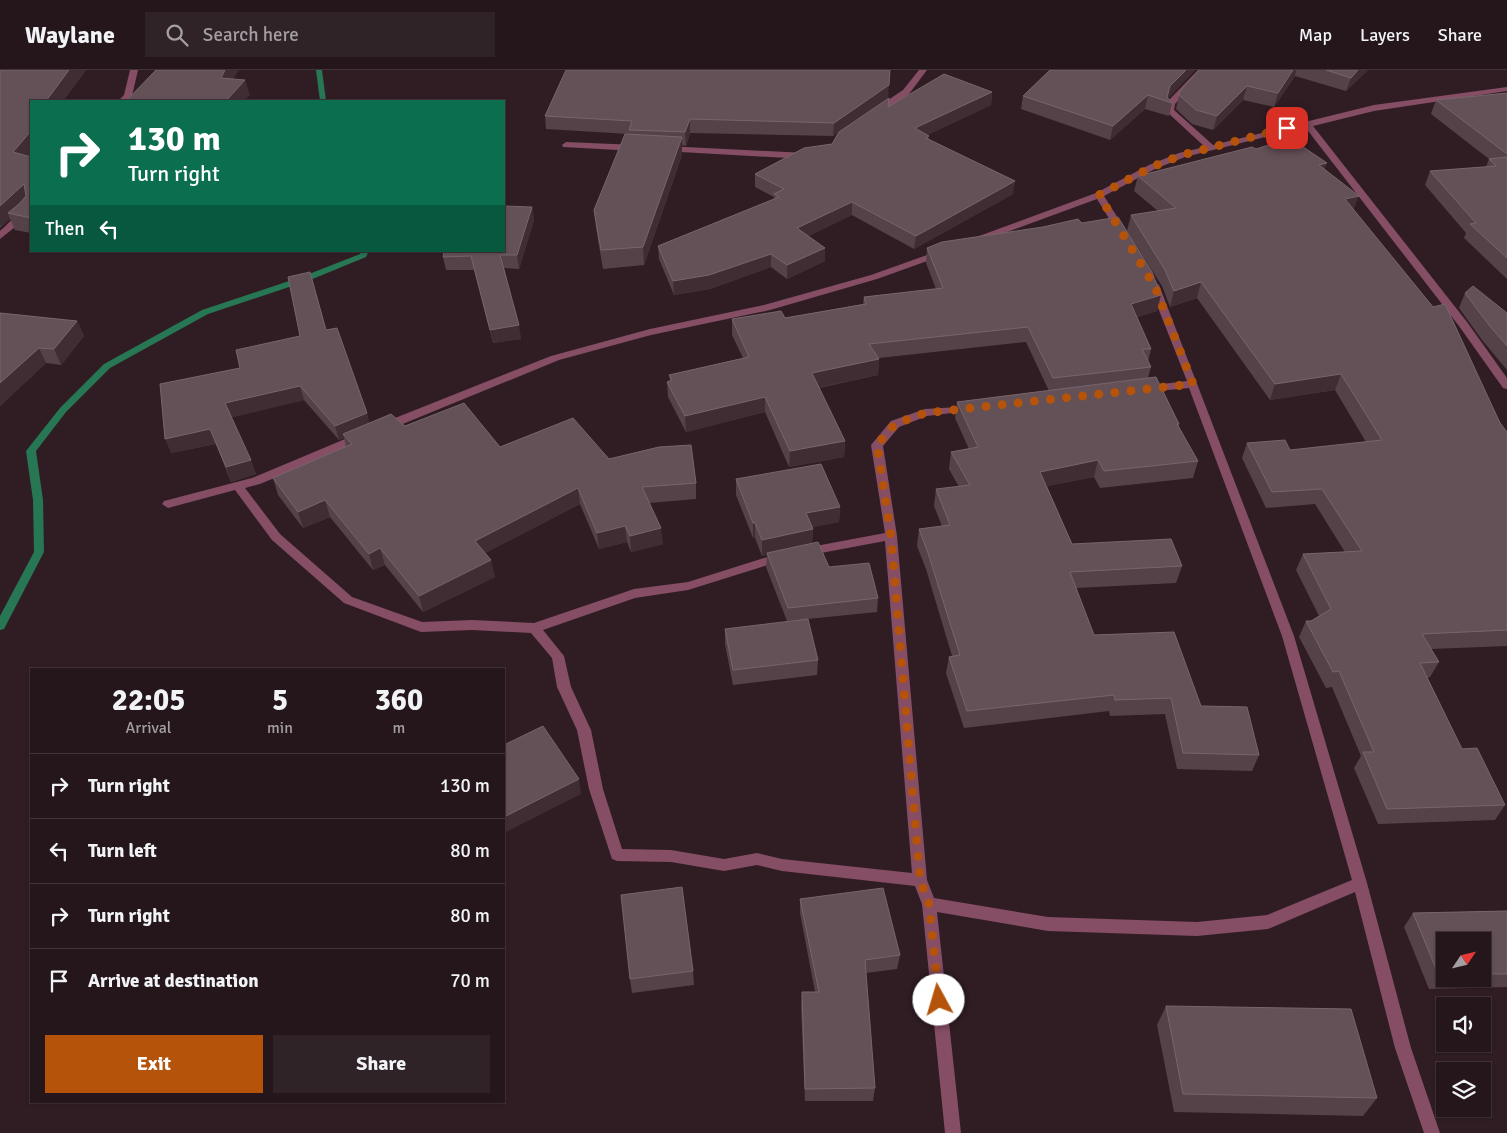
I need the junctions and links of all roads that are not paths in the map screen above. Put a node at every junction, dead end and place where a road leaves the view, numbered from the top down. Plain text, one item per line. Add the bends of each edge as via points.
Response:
1 (134, 70) edge
2 (923, 70) edge
3 (1202, 70) edge
4 (1507, 89) edge
5 (123, 100) edge
6 (865, 120) edge
7 (1306, 123) junction
8 (566, 144) dead end
9 (645, 148) edge
10 (1210, 148) junction
11 (655, 149) edge
12 (812, 155) edge
13 (1099, 195) junction
14 (30, 206) edge
15 (0, 236) edge
16 (968, 243) edge
17 (1130, 245) edge
18 (949, 250) edge
19 (1145, 270) edge
20 (1193, 384) junction
21 (1507, 386) edge
22 (1134, 390) edge
23 (985, 406) edge
24 (238, 486) junction
25 (168, 504) dead end
26 (891, 536) junction
27 (534, 628) junction
28 (920, 880) junction
29 (1360, 883) junction
30 (929, 904) junction
31 (953, 1133) edge
32 (1432, 1133) edge

1 - 5 street via 128,96
2 - 6 street via 906,92
3 - 10 street via 1171,103 1170,111
4 - 7 street via 1374,108
7 - 10 street
7 - 21 street via 1463,324
8 - 9 street
10 - 13 street via 1152,167
11 - 12 street
13 - 16 street
13 - 17 street
14 - 15 street
18 - 24 street via 874,277 766,308 650,332 555,358
19 - 20 street via 1155,287
20 - 22 street
20 - 29 street via 1288,636
23 - 26 street via 925,413 895,424 877,445
24 - 25 street
24 - 27 street via 276,537 348,600 421,627
26 - 27 street via 774,558 688,586 634,594
26 - 28 street
27 - 28 street via 558,656 564,686 584,730 596,789 617,855 671,856 724,865 757,859 782,865
28 - 30 street
29 - 30 street via 1268,922 1198,930 1048,924
29 - 32 street via 1403,1048
30 - 31 street

